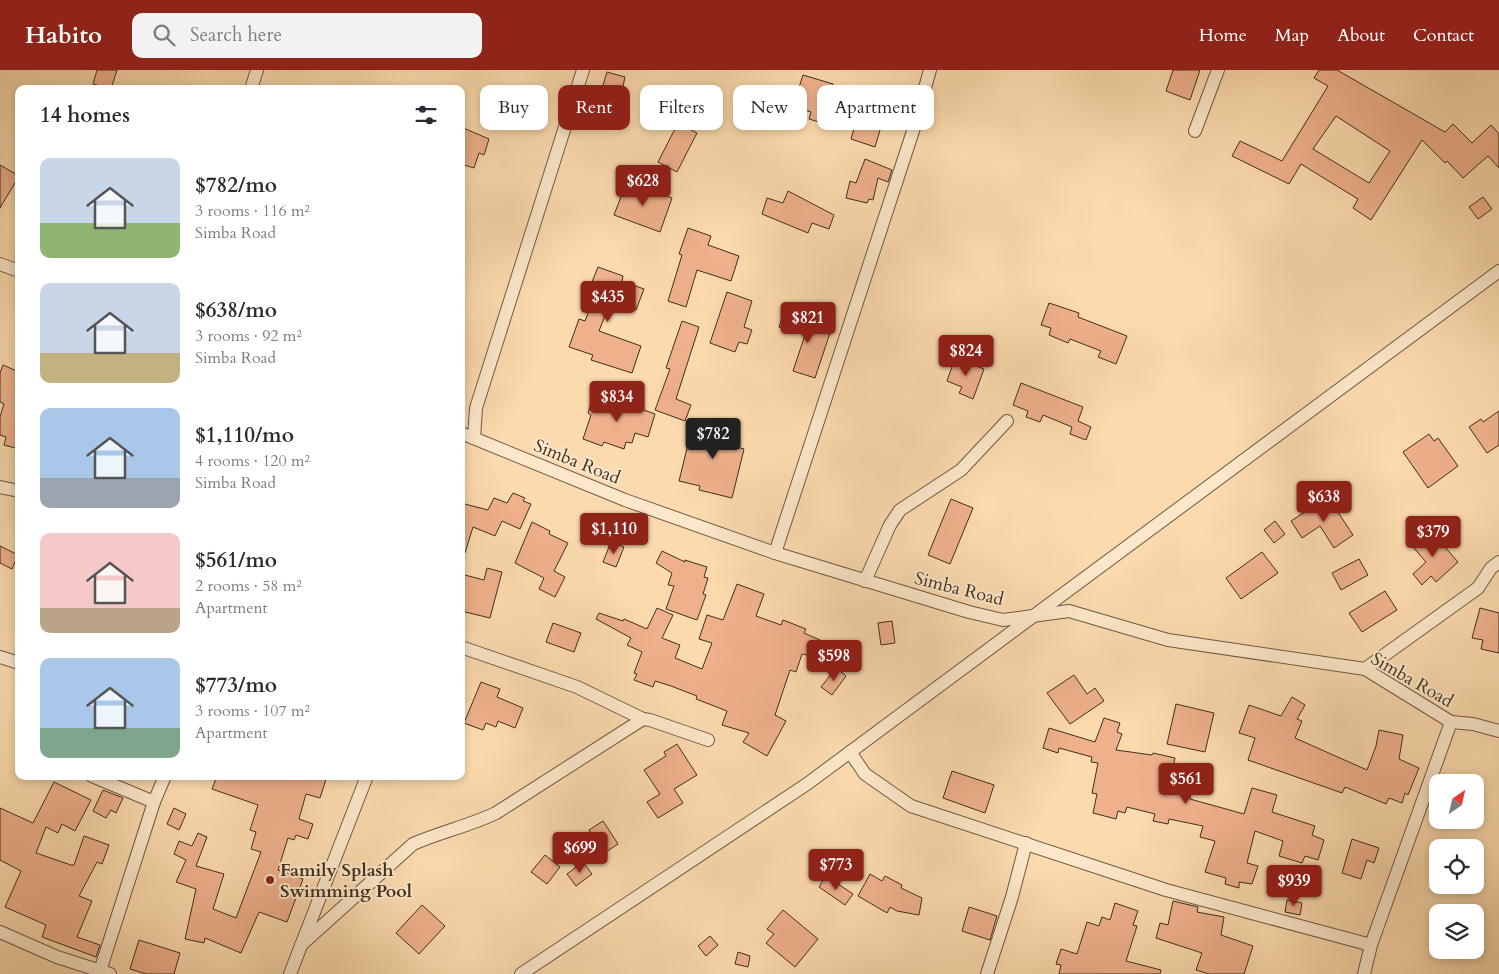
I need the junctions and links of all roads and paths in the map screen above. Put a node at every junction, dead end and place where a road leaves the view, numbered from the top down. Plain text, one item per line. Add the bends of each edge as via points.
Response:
1 (257, 70) edge
2 (583, 70) edge
3 (930, 70) edge
4 (1218, 70) edge
5 (252, 85) edge
6 (1195, 131) dead end
7 (0, 264) edge
8 (15, 270) edge
9 (1499, 271) edge
10 (1006, 421) dead end
11 (465, 435) edge
12 (474, 438) junction
13 (0, 487) edge
14 (15, 490) edge
15 (775, 553) junction
16 (1499, 562) edge
17 (865, 581) junction
18 (1036, 615) junction
19 (465, 648) edge
20 (0, 657) edge
21 (15, 662) edge
22 (1365, 669) junction
23 (643, 719) junction
24 (1451, 722) junction
25 (1499, 731) edge
26 (708, 740) dead end
27 (850, 752) junction
28 (102, 780) edge
29 (163, 780) edge
30 (365, 780) edge
31 (154, 802) junction
32 (1026, 843) junction
33 (0, 932) edge
34 (301, 944) junction
35 (1371, 945) junction
36 (103, 972) edge
37 (290, 974) edge
38 (520, 974) edge
39 (987, 974) edge
40 (1364, 974) edge

1 - 5 street
2 - 12 street via 476,408
3 - 15 street
4 - 6 street
7 - 8 street
9 - 18 street
10 - 17 street via 961,470 900,510
11 - 12 street, Simba Road
12 - 15 street, Simba Road via 625,500
13 - 14 street
15 - 17 street, Simba Road
16 - 22 street via 1478,588
17 - 18 street, Simba Road via 1004,620
18 - 22 street, Simba Road via 1070,611 1168,640
18 - 27 street
19 - 23 street via 578,687
20 - 21 street
22 - 24 street, Simba Road
23 - 26 street
23 - 34 street via 496,813 413,844
24 - 25 street, Simba Road
24 - 35 street
27 - 32 street via 865,774 911,806
27 - 38 street via 807,784
28 - 31 street
29 - 31 street
30 - 34 street
31 - 36 street
32 - 35 street via 1166,890
32 - 39 street
33 - 36 street via 57,957
34 - 37 street
35 - 40 street

